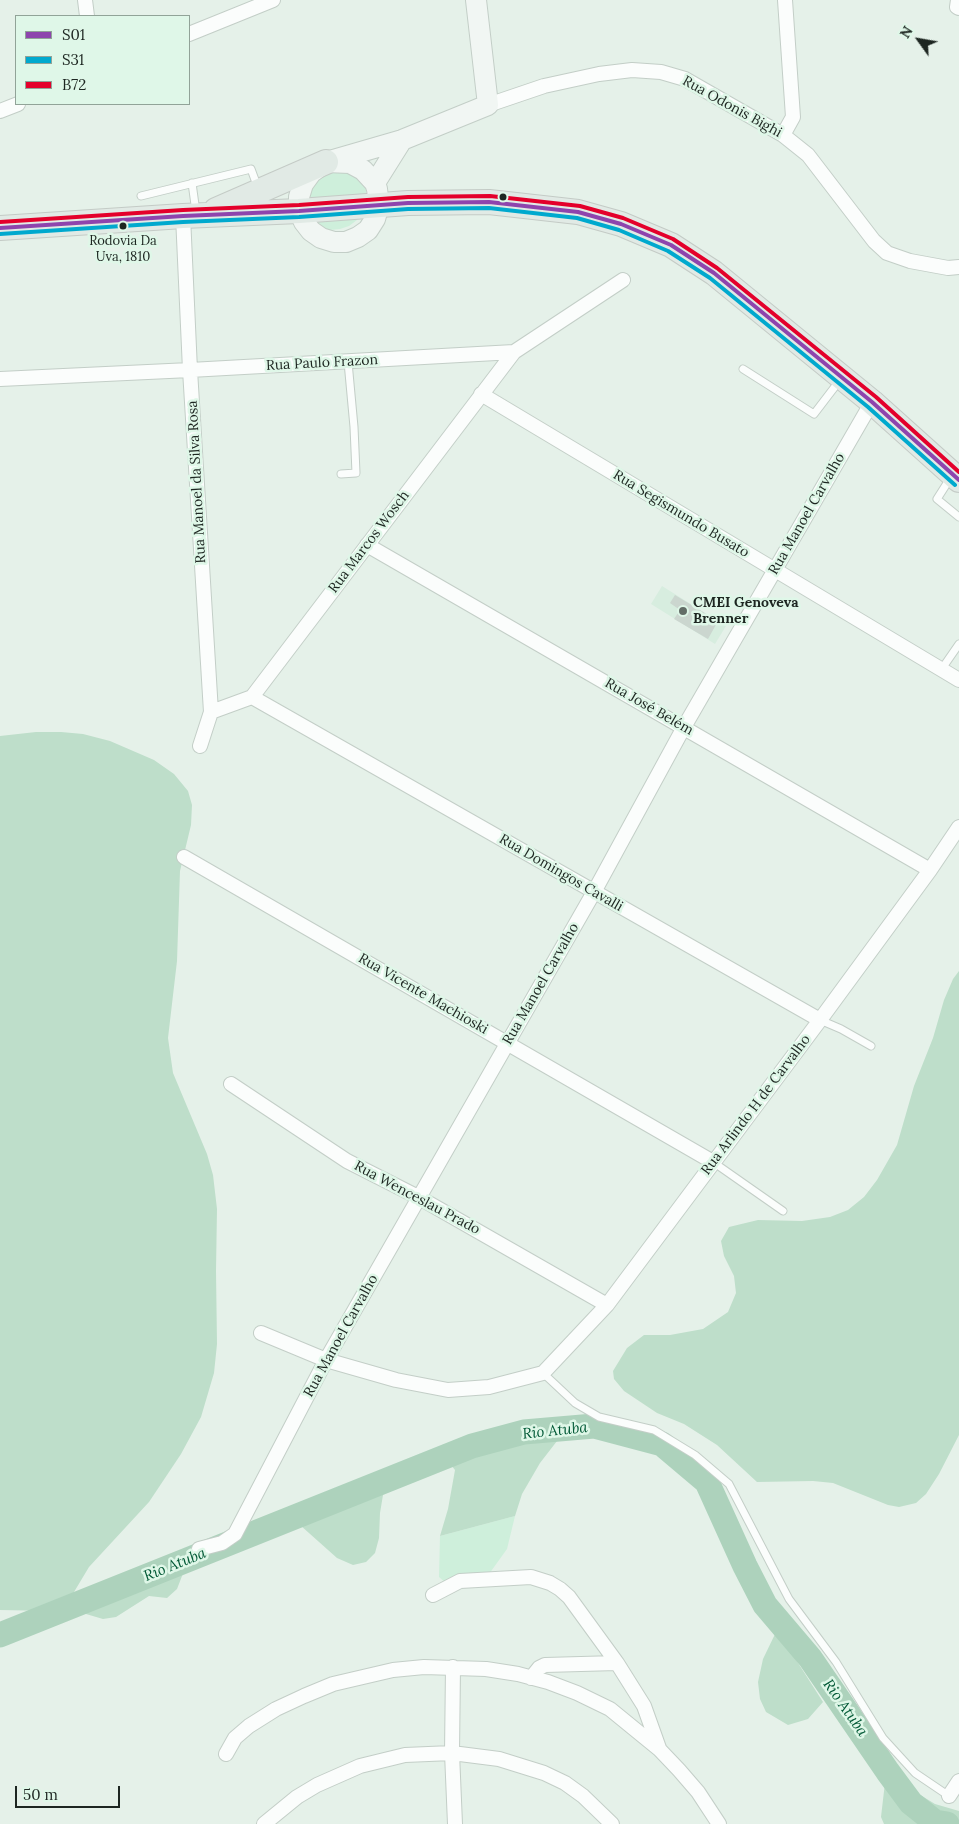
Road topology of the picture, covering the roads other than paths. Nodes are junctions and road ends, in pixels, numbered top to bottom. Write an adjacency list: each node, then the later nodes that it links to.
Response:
1 (85, 0): 5 (street)
2 (273, 0): 6 (street)
3 (476, 0): 8 (main road)
4 (785, 0): 10 (street)
5 (87, 15)
6 (190, 34)
7 (15, 105): 9 (street)
8 (488, 105): 10 (street, Rua Odonis Bighi); 11 (main road, Rua Odonis Bighi)
9 (0, 111)
10 (783, 135): 20 (street, Rua Odonis Bighi)
11 (402, 140): 12 (main road, Rua Odonis Bighi); 15 (main road)
12 (326, 162): 14 (highway); 15 (main road); 17 (main road, Rua Odonis Bighi)
13 (192, 183): 14 (lane); 16 (lane); 18 (lane)
14 (259, 191): 18 (highway)
15 (377, 192): 17 (highway); 17 (main road); 26 (highway)
16 (140, 196)
17 (300, 211): 18 (highway)
18 (194, 216): 19 (highway); 25 (street, Rua Manoel da Silva Rosa)
19 (0, 228)
20 (959, 266)
21 (623, 280): 22 (street, Rua Paulo Frazon)
22 (514, 352): 23 (street, Rua Paulo Frazon); 28 (street, Rua Marcos Wosch)
23 (348, 362): 25 (street, Rua Paulo Frazon); 30 (lane)
24 (743, 369): 26 (lane)
25 (190, 370): 27 (street, Rua Paulo Frazon); 39 (street, Rua Manoel da Silva Rosa)
26 (841, 377): 29 (highway)
27 (0, 379)
28 (481, 394): 33 (street, Rua Marcos Wosch); 34 (street, Rua Segismundo Busato)
29 (872, 402): 31 (highway); 34 (street, Rua Manoel Carvalho)
30 (341, 474)
31 (956, 478): 32 (lane)
32 (959, 517)
33 (367, 545): 38 (street, Rua Marcos Wosch); 40 (street, Rua José Belém)
34 (774, 570): 36 (street, Rua Segismundo Busato); 40 (street, Rua Manoel Carvalho)
35 (959, 644): 36 (lane)
36 (941, 670): 37 (street, Rua Segismundo Busato)
37 (959, 680)
38 (252, 697): 39 (street); 45 (street, Rua Domingos Cavalli)
39 (211, 712): 41 (street, Rua Manoel da Silva Rosa)
40 (684, 728): 44 (street, Rua José Belém); 45 (street, Rua Manoel Carvalho)
41 (200, 746)
42 (959, 828): 44 (street, Rua Arlindo H de Carvalho)
43 (184, 857): 47 (street, Rua Vicente Machioski)
44 (930, 870): 46 (street, Rua Arlindo H de Carvalho)
45 (594, 892): 46 (street, Rua Domingos Cavalli); 47 (street, Rua Manoel Carvalho)
46 (820, 1020): 48 (lane, Rua Domingos Cavalli); 50 (street, Rua Arlindo H de Carvalho)
47 (507, 1042): 50 (street, Rua Vicente Machioski); 51 (street, Rua Manoel Carvalho)
48 (871, 1046)
49 (231, 1084): 51 (street, Rua Wenceslau Prado)
50 (713, 1162): 52 (lane); 53 (street, Rua Arlindo H de Carvalho)
51 (418, 1197): 53 (street, Rua Wenceslau Prado); 55 (street, Rua Manoel Carvalho)
52 (784, 1212)
53 (607, 1304): 56 (street, Rua Arlindo H de Carvalho)
54 (261, 1333): 55 (street)
55 (326, 1360): 56 (street); 57 (street, Rua Manoel Carvalho)
56 (543, 1373): 66 (lane)
57 (199, 1549)
58 (433, 1595): 59 (street)
59 (617, 1663): 61 (street); 62 (street)
60 (453, 1667): 61 (street); 63 (street); 64 (street)
61 (530, 1678): 62 (street)
62 (659, 1748): 70 (street)
63 (452, 1753): 67 (street); 68 (street); 69 (street)
64 (226, 1754)
65 (959, 1781): 66 (street)
66 (949, 1796)
67 (264, 1824)
68 (455, 1824)
69 (612, 1824)
70 (718, 1824)

